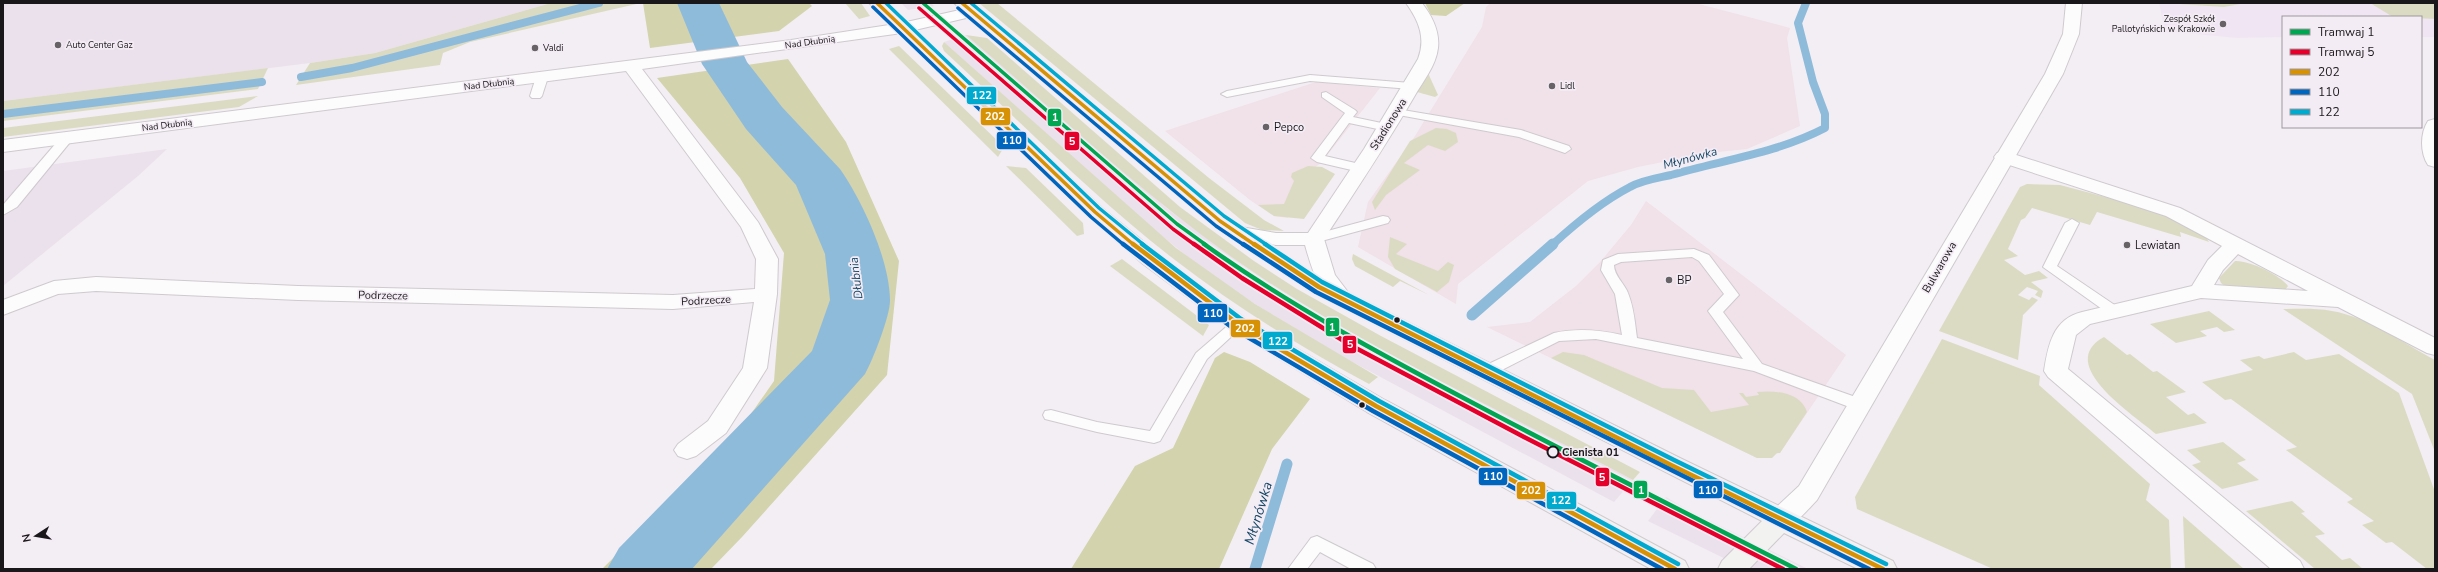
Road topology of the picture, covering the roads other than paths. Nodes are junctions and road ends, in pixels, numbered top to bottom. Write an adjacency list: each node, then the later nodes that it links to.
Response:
1 (877, 3): 5 (main road)
2 (1414, 3): 8 (street, Stadionowa)
3 (2074, 3): 18 (street, Bulwarowa)
4 (968, 8): 5 (street, Nad Dłubnią); 24 (main road)
5 (902, 28): 6 (street, Nad Dłubnią); 33 (main road)
6 (631, 66): 7 (street, Nad Dłubnią); 28 (street)
7 (542, 77): 11 (lane); 15 (street, Nad Dłubnią)
8 (1412, 86): 9 (lane); 13 (street, Stadionowa)
9 (1227, 94)
10 (1326, 95): 12 (lane)
11 (536, 96)
12 (1346, 119): 13 (lane); 20 (lane)
13 (1392, 120): 17 (lane); 20 (street, Stadionowa)
14 (2435, 125): 19 (street)
15 (67, 138): 16 (street, Nad Dłubnią); 21 (lane)
16 (3, 146)
17 (1565, 149)
18 (2004, 157): 26 (street); 38 (street, Bulwarowa)
19 (2435, 161)
20 (1360, 168): 25 (street, Stadionowa)
21 (3, 210)
22 (1383, 220): 25 (lane)
23 (2072, 223): 32 (lane)
24 (1235, 232): 25 (street); 29 (main road)
25 (1314, 239): 29 (street)
26 (2237, 245): 27 (street); 30 (street)
27 (2201, 291): 30 (street); 32 (street)
28 (766, 294): 31 (street, Podrzecze); 40 (street)
29 (1343, 300): 37 (main road)
30 (2341, 300): 35 (street)
31 (3, 308)
32 (2114, 311): 47 (street)
33 (1238, 324): 39 (lane); 44 (main road)
34 (1630, 341): 36 (lane); 36 (lane); 37 (lane)
35 (2435, 348)
36 (1757, 367): 38 (lane)
37 (1485, 372): 41 (main road)
38 (1858, 404): 41 (street, Bulwarowa)
39 (1051, 415)
40 (687, 450)
41 (1781, 519): 45 (main road); 46 (main road)
42 (1297, 569): 43 (lane)
43 (1367, 569)
44 (1676, 569)
45 (1732, 569)
46 (1883, 569)
47 (2290, 569)

